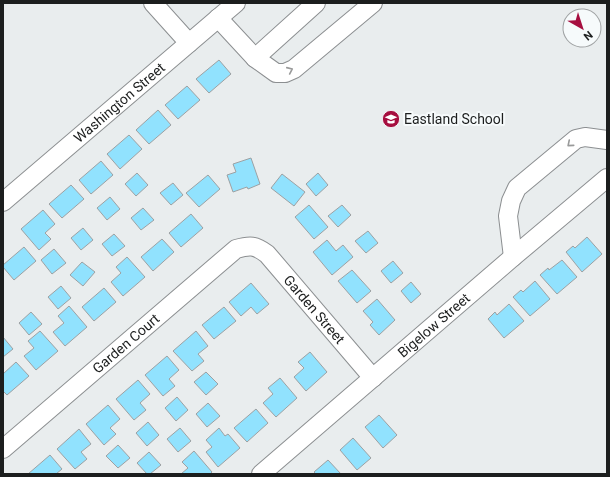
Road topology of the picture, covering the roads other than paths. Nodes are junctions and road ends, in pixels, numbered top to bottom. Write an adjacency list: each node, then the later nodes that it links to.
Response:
1 (154, 3): 6 (street)
2 (236, 3): 5 (street, Washington Street)
3 (316, 3): 7 (street)
4 (373, 3): 7 (street, one-way to 4)
5 (218, 18): 6 (street, Washington Street); 7 (street)
6 (189, 43): 10 (street, Washington Street)
7 (255, 58)
8 (607, 140): 12 (street, one-way to 12)
9 (607, 178): 12 (street, Bigelow Street)
10 (3, 202)
11 (252, 247): 13 (street, Garden Street); 14 (street, Garden Court)
12 (513, 257): 13 (street, Bigelow Street)
13 (372, 378): 15 (street, Bigelow Street)
14 (3, 448)
15 (261, 474)

